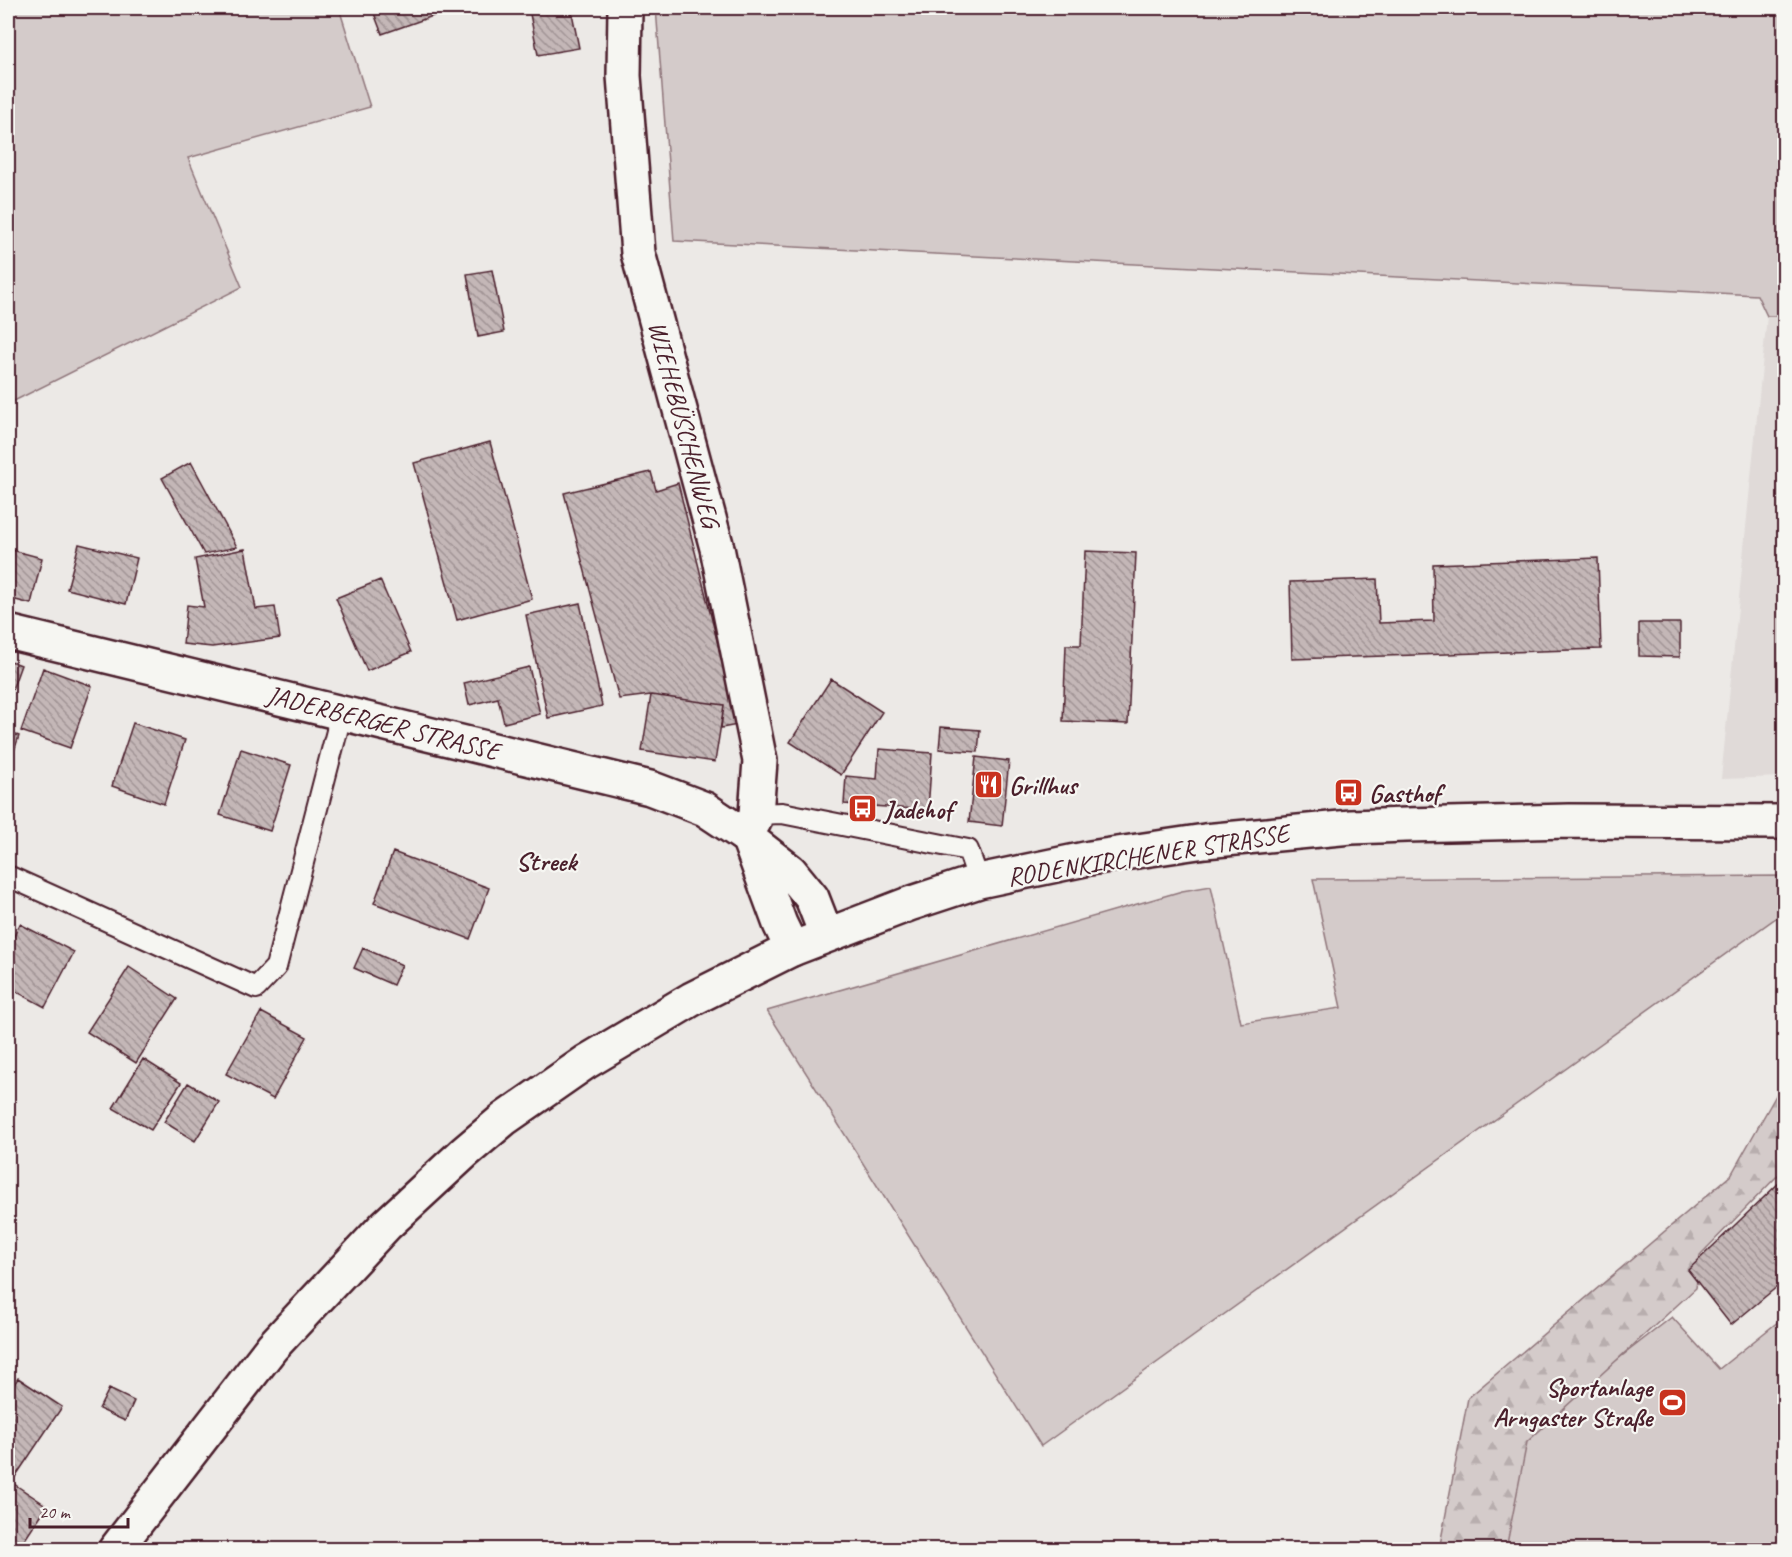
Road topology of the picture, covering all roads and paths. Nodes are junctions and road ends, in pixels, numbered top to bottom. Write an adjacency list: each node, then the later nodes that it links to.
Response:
1 (625, 8): 5 (main road, WIEHEBÜSCHENWEG)
2 (8, 632): 3 (main road, JADERBERGER STRASSE)
3 (338, 712): 5 (main road, JADERBERGER STRASSE); 6 (lane)
4 (1785, 822): 7 (main road, RODENKIRCHENER STRASSE)
5 (750, 829): 7 (lane); 8 (main road, JADERBERGER STRASSE); 9 (main road)
6 (8, 876)
7 (979, 881): 8 (main road, RODENKIRCHENER STRASSE)
8 (826, 934): 9 (main road, RODENKIRCHENER STRASSE)
9 (792, 949): 10 (main road, RODENKIRCHENER STRASSE)
10 (115, 1550)

